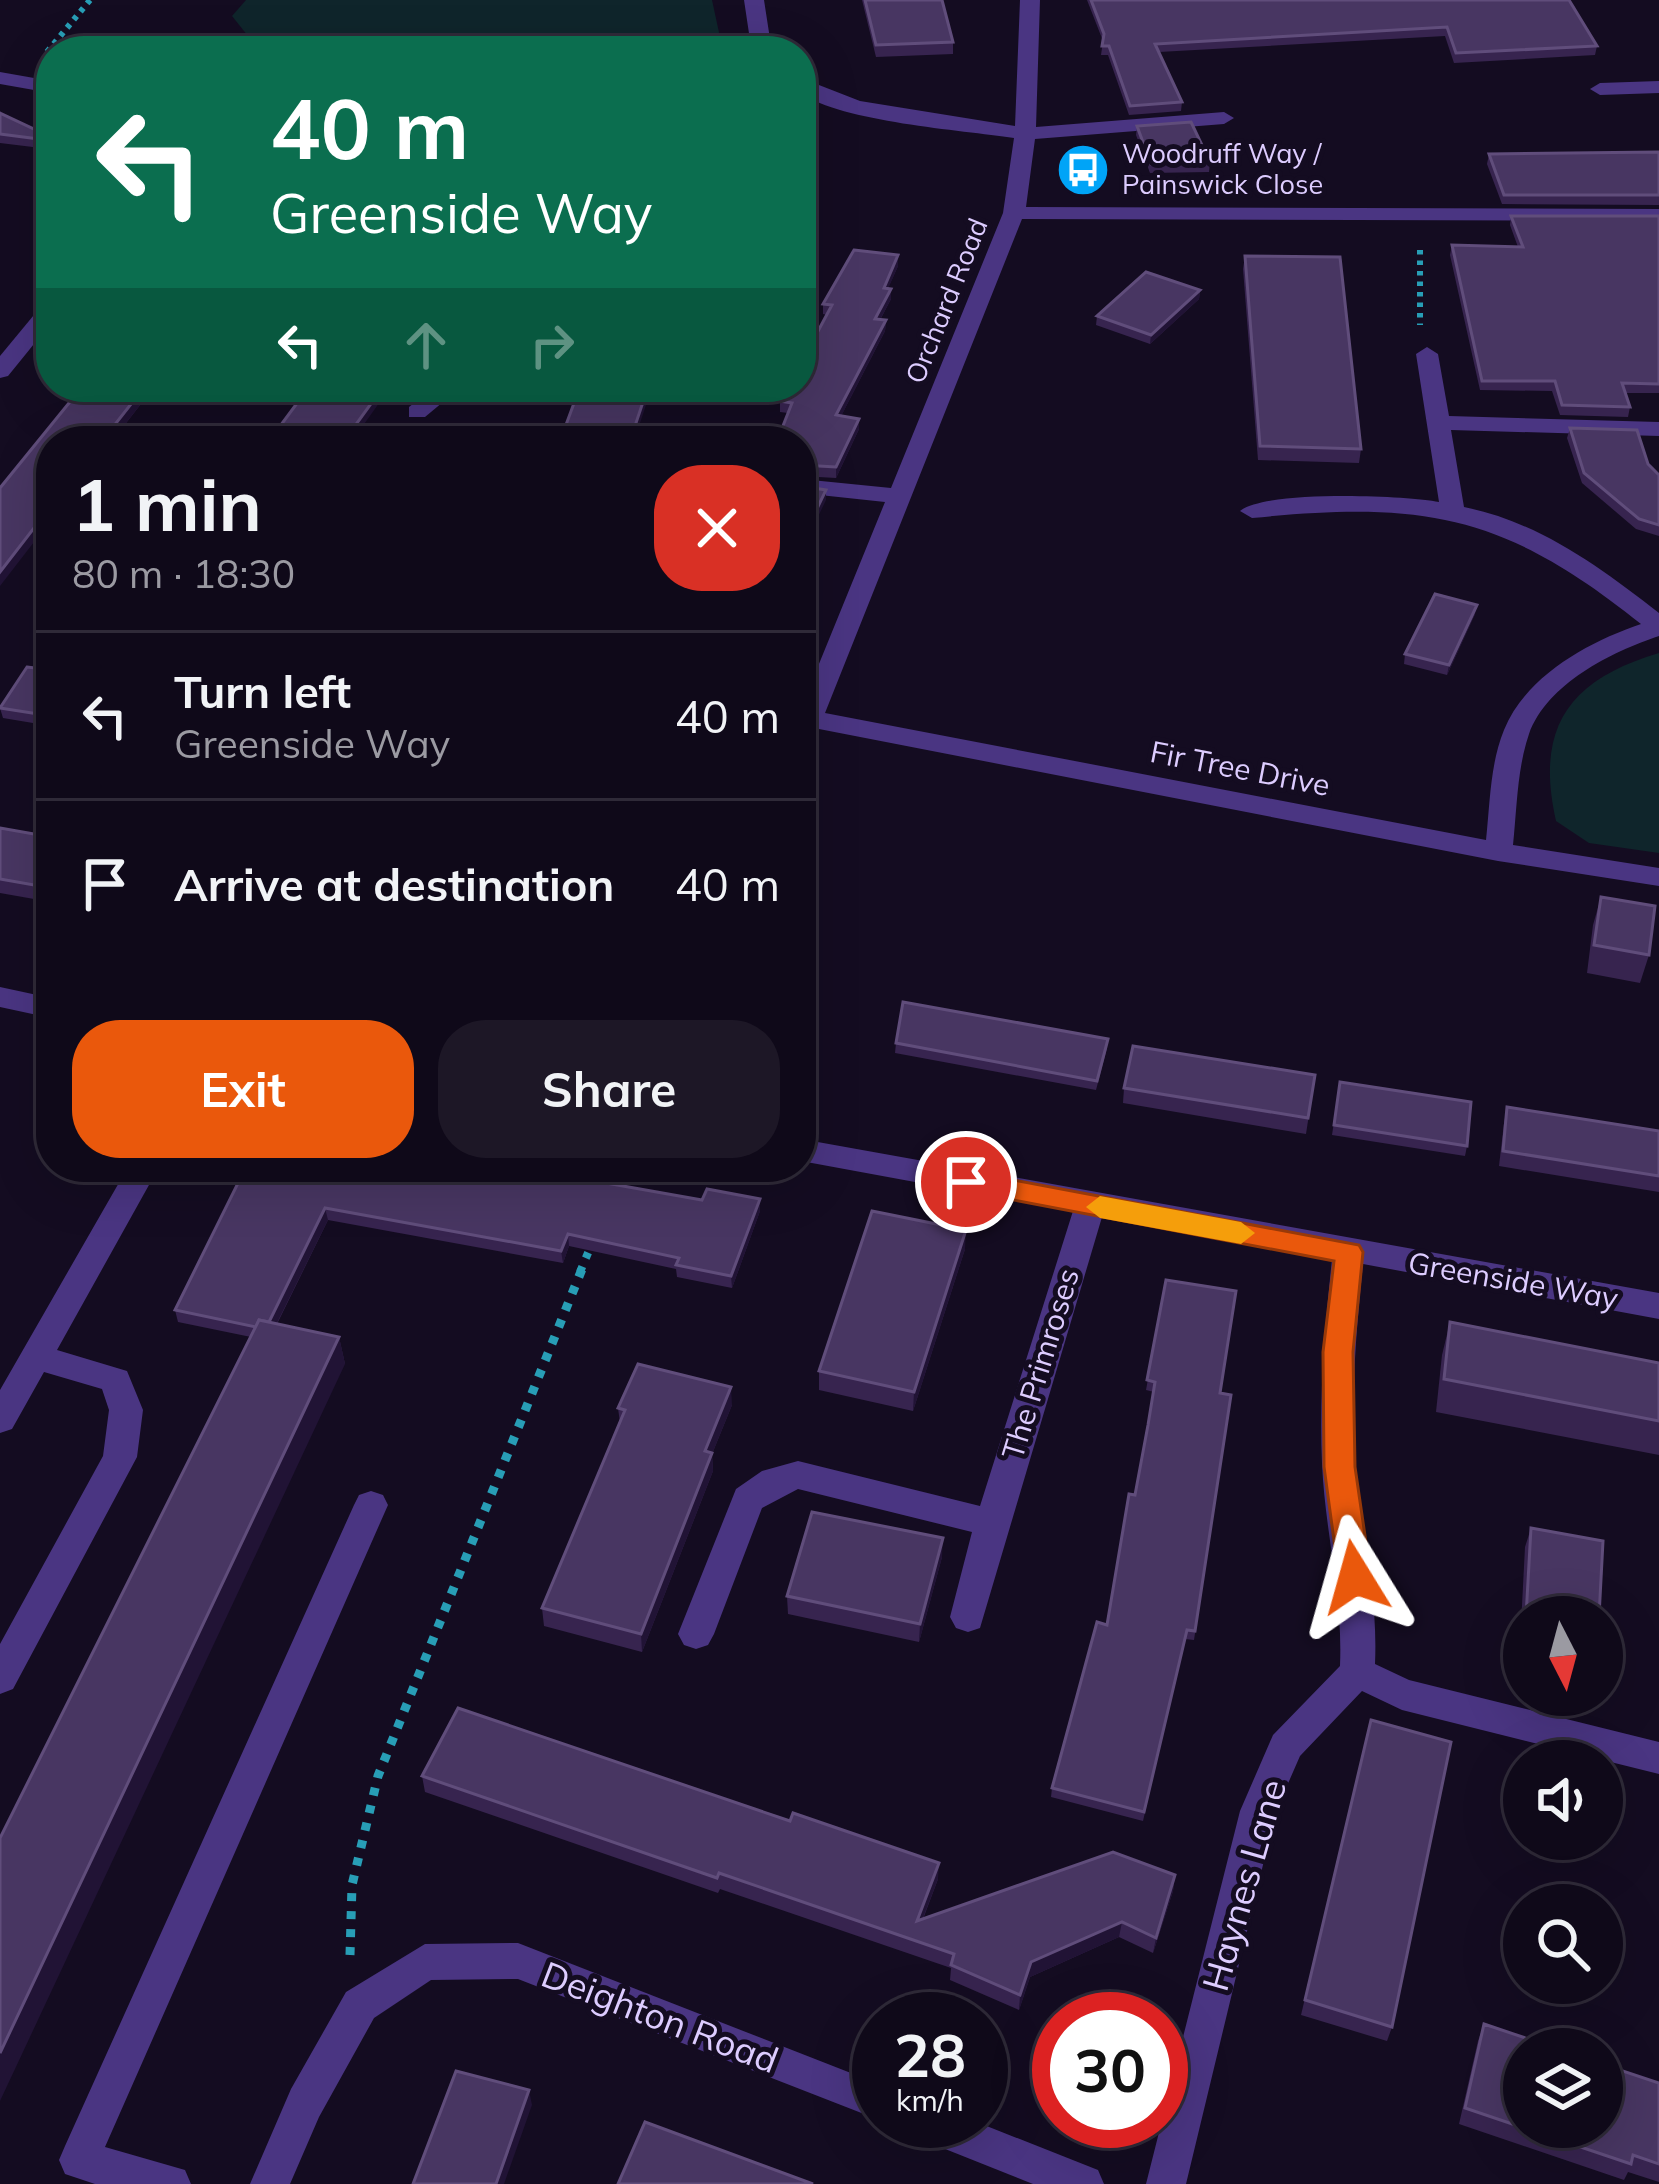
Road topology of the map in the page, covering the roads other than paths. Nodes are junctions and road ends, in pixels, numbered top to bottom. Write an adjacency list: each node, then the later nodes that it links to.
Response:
1 (754, 0): 3 (street)
2 (1030, 0): 10 (street)
3 (759, 36)
4 (0, 78): 5 (street)
5 (36, 84)
6 (1659, 87): 7 (street)
7 (1600, 89)
8 (816, 94): 10 (street)
9 (1224, 118): 10 (street)
10 (1025, 134): 11 (street)
11 (1014, 213): 12 (street, Orchard Road); 21 (street, Orchard Road)
12 (1659, 215)
13 (36, 327): 15 (street)
14 (1426, 354): 18 (street)
15 (0, 370)
16 (429, 402): 17 (street)
17 (417, 412)
18 (1440, 423): 19 (street); 22 (street)
19 (1659, 429)
20 (816, 487): 21 (street)
21 (902, 496): 25 (street, Orchard Road)
22 (1452, 507): 23 (street); 24 (street)
23 (1252, 511)
24 (1659, 627): 27 (street)
25 (816, 706)
26 (816, 732): 27 (street, Fir Tree Drive)
27 (1498, 852): 28 (street, Fir Tree Drive)
28 (1659, 877)
29 (0, 997): 30 (street)
30 (36, 1005)
31 (816, 1153): 33 (street, Greenside Way)
32 (136, 1182): 36 (street)
33 (1090, 1205): 34 (street, Greenside Way); 39 (street, The Primroses)
34 (1349, 1252): 35 (street, Greenside Way); 42 (street)
35 (1659, 1306)
36 (38, 1358): 37 (street); 43 (street)
37 (0, 1420)
38 (371, 1505): 47 (street)
39 (992, 1522): 40 (street, The Primroses); 41 (street)
40 (968, 1617)
41 (696, 1634)
42 (1357, 1672): 44 (street); 50 (street, Haynes Lane)
43 (0, 1678)
44 (1659, 1758)
45 (852, 2092): 48 (street, Deighton Road)
46 (993, 2148): 49 (street)
47 (172, 2184)
48 (270, 2184)
49 (1084, 2184)
50 (1166, 2184)

